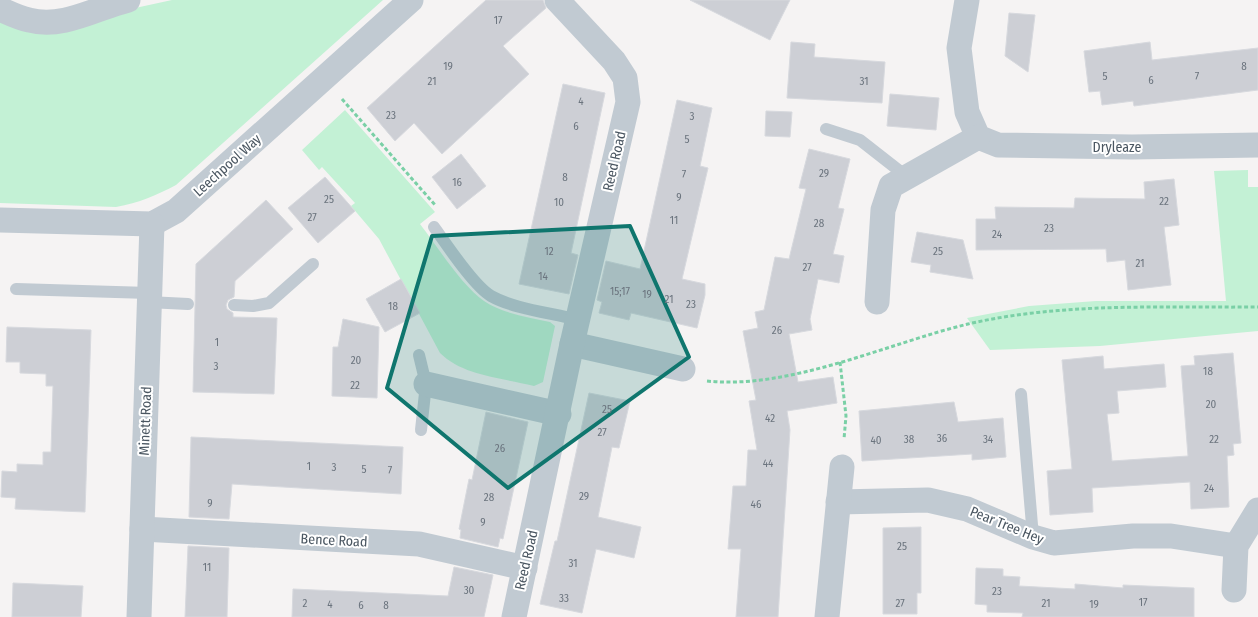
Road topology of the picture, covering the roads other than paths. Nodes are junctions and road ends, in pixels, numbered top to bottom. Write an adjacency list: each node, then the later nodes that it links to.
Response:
1 (128, 0): 5 (street)
2 (411, 0): 11 (street, Leechpool Way)
3 (558, 0): 19 (street, Reed Road)
4 (967, 0): 7 (street)
5 (0, 9)
6 (826, 129): 9 (lane)
7 (978, 137): 8 (street, Dryleaze); 9 (street)
8 (1258, 145)
9 (906, 176): 16 (street)
10 (0, 220): 11 (street, Leechpool Way)
11 (152, 224): 15 (street, Minett Road)
12 (434, 227): 19 (lane)
13 (313, 264): 18 (lane)
14 (16, 289): 15 (lane)
15 (149, 298): 17 (lane); 30 (street, Minett Road)
16 (878, 302)
17 (188, 304)
18 (234, 305)
19 (578, 320): 20 (street, Reed Road)
20 (572, 344): 22 (street); 25 (street, Reed Road)
21 (419, 355): 23 (lane)
22 (683, 369)
23 (426, 384): 25 (street); 26 (lane)
24 (1021, 394): 31 (lane)
25 (558, 414): 33 (street, Reed Road)
26 (421, 430)
27 (842, 467): 28 (street)
28 (838, 502): 31 (street, Pear Tree Hey); 37 (street)
29 (1258, 510): 32 (street)
30 (142, 529): 33 (street, Bence Road); 35 (street, Minett Road)
31 (1033, 537): 32 (street, Pear Tree Hey)
32 (1236, 546): 34 (street)
33 (525, 568): 36 (street, Reed Road)
34 (1234, 590)
35 (139, 617)
36 (514, 617)
37 (827, 617)

